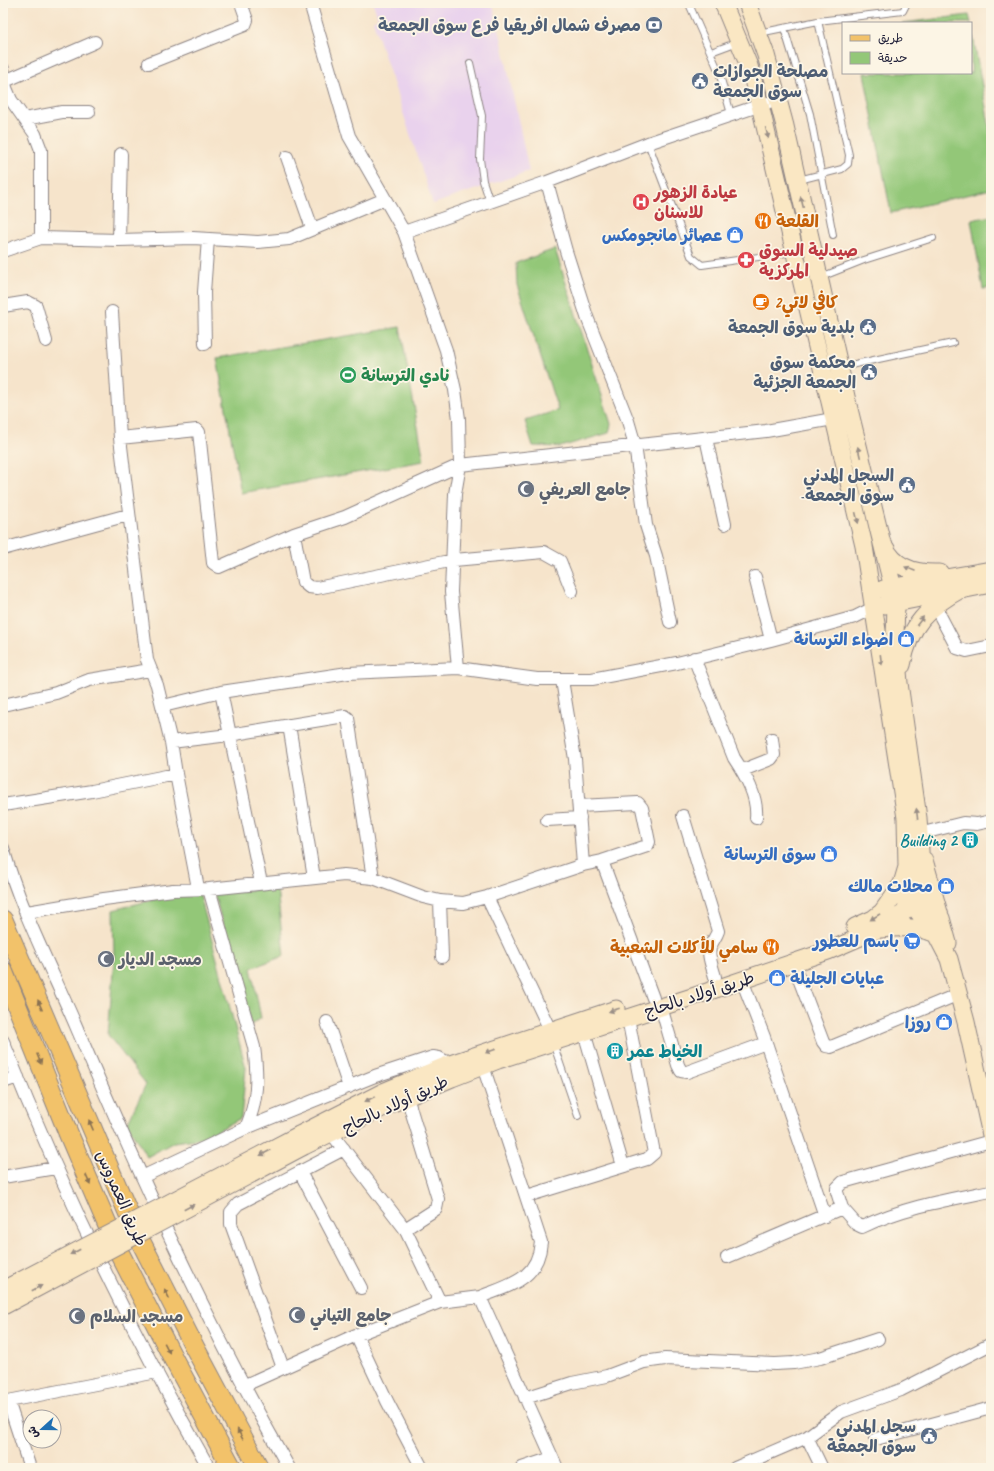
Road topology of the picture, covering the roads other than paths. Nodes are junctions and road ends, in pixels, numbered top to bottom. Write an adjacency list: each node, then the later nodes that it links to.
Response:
1 (240, 3): 13 (street)
2 (310, 3): 28 (street)
3 (723, 3): 11 (main road)
4 (747, 3): 9 (main road)
5 (907, 3): 7 (lane)
6 (690, 4): 12 (lane)
7 (818, 22): 8 (lane); 25 (lane)
8 (784, 28): 9 (lane); 25 (lane)
9 (758, 33): 16 (main road)
10 (95, 42): 15 (street)
11 (739, 42): 12 (lane); 18 (main road)
12 (712, 52): 20 (lane)
13 (149, 63)
14 (470, 63): 29 (lane)
15 (4, 75): 17 (street)
16 (778, 100): 18 (street); 26 (main road)
17 (7, 101): 21 (street)
18 (760, 105): 20 (street); 38 (main road, one-way to 38)
19 (89, 112): 21 (street)
20 (731, 114): 22 (street)
21 (25, 119): 33 (street)
22 (648, 143): 27 (street); 38 (lane)
23 (121, 154): 36 (street)
24 (287, 157): 30 (street)
25 (822, 174): 26 (lane); 32 (lane)
26 (797, 181): 39 (main road, one-way to 26)
27 (547, 182): 29 (street); 49 (street)
28 (385, 199): 30 (street); 31 (street)
29 (490, 202): 31 (street)
30 (312, 228): 35 (street)
31 (404, 232): 50 (street)
32 (832, 235)
33 (41, 238): 36 (street); 37 (street)
34 (932, 238): 39 (lane)
35 (208, 239): 36 (street); 44 (street)
36 (119, 240)
37 (3, 252)
38 (793, 252): 46 (main road)
39 (819, 277): 45 (main road)
40 (3, 306): 42 (street)
41 (112, 312): 47 (street)
42 (46, 341)
43 (953, 343): 45 (lane)
44 (205, 344)
45 (840, 368): 53 (main road, one-way to 45)
46 (833, 419): 48 (street); 63 (main road, one-way to 63)
47 (120, 438): 51 (street); 54 (street)
48 (706, 438): 49 (street); 52 (street)
49 (635, 445): 50 (street); 65 (street)
50 (460, 465): 54 (street); 56 (street)
51 (128, 515): 55 (street); 70 (street)
52 (724, 524)
53 (877, 527): 59 (main road, one-way to 53); 62 (main road)
54 (294, 534): 56 (street)
55 (3, 549)
56 (454, 560): 61 (street); 69 (street)
57 (991, 570): 59 (main road)
58 (754, 576): 66 (street)
59 (962, 582): 60 (main road); 62 (main road); 64 (main road)
60 (991, 584)
61 (572, 591)
62 (894, 596): 63 (main road); 72 (main road)
63 (874, 599): 66 (street); 96 (main road, one-way to 96)
64 (935, 606): 67 (street); 72 (main road, one-way to 64)
65 (670, 622)
66 (771, 640): 68 (street)
67 (991, 646)
68 (694, 658): 71 (street); 80 (street)
69 (458, 668): 71 (street); 73 (street)
70 (150, 670): 74 (street); 75 (street)
71 (562, 680): 83 (street)
72 (899, 683): 88 (main road, one-way to 72)
73 (221, 692): 75 (street); 77 (street)
74 (3, 705)
75 (163, 706): 79 (street)
76 (289, 725): 77 (street); 92 (street); 93 (street)
77 (229, 735): 79 (street); 94 (street)
78 (772, 739): 80 (street)
79 (171, 742): 81 (street)
80 (742, 770): 85 (street)
81 (176, 774): 82 (street); 95 (street)
82 (3, 805)
83 (579, 812): 86 (street); 90 (street); 91 (street)
84 (683, 816): 107 (street)
85 (756, 818)
86 (547, 820)
87 (991, 821): 88 (street)
88 (919, 840): 96 (main road); 101 (main road)
89 (3, 848): 99 (street)
90 (602, 861): 91 (street); 110 (street)
91 (583, 864): 97 (street)
92 (314, 878): 93 (street); 94 (street)
93 (373, 878): 98 (street)
94 (261, 883): 95 (street)
95 (204, 889): 99 (street); 124 (street)
96 (906, 893): 101 (main road); 102 (main road); 103 (main road, one-way to 103)
97 (487, 897): 98 (street); 114 (street)
98 (440, 901): 104 (street)
99 (27, 912): 134 (street)
100 (3, 920): 161 (main road, طريق العمروس, one-way to 100)
101 (939, 926): 102 (main road); 109 (main road)
102 (879, 929): 103 (main road)
103 (810, 951): 105 (main road, طريق أولاد بالحاج); 107 (main road, طريق أولاد بالحاج)
104 (442, 957)
105 (793, 963): 108 (main road, طريق أولاد بالحاج); 109 (street)
106 (3, 971): 160 (main road, طريق العمروس, one-way to 160)
107 (715, 977): 110 (main road, طريق أولاد بالحاج)
108 (742, 980): 110 (main road, طريق أولاد بالحاج); 116 (street)
109 (959, 994): 126 (main road)
110 (657, 1002): 111 (main road, طريق أولاد بالحاج); 114 (main road, طريق أولاد بالحاج, one-way to 114); 116 (street)
111 (628, 1018): 113 (main road, طريق أولاد بالحاج); 130 (street)
112 (327, 1022): 121 (street)
113 (584, 1032): 114 (main road, طريق أولاد بالحاج); 130 (street)
114 (552, 1037): 117 (main road, طريق أولاد بالحاج, one-way to 117); 118 (main road, طريق أولاد بالحاج); 123 (lane)
115 (3, 1041): 119 (street)
116 (766, 1043): 138 (street)
117 (450, 1064): 121 (street); 127 (main road, طريق أولاد بالحاج, one-way to 127)
118 (483, 1066): 122 (main road, طريق أولاد بالحاج); 136 (street)
119 (18, 1078): 120 (street); 131 (street)
120 (3, 1082)
121 (349, 1087): 124 (street)
122 (406, 1097): 125 (main road, طريق أولاد بالحاج); 139 (street)
123 (578, 1116)
124 (246, 1128): 134 (street)
125 (332, 1134): 127 (main road, طريق أولاد بالحاج); 129 (street)
126 (991, 1135)
127 (302, 1140): 142 (main road, طريق أولاد بالحاج, one-way to 142, bridge); 145 (main road, طريق أولاد بالحاج, one-way to 127, bridge)
128 (991, 1141): 137 (street)
129 (344, 1149): 132 (street); 139 (street)
130 (622, 1166): 136 (street)
131 (55, 1168): 133 (street); 150 (street)
132 (300, 1172): 141 (street); 149 (street)
133 (3, 1177)
134 (142, 1177): 151 (street)
135 (991, 1191): 137 (street)
136 (528, 1196): 143 (street)
137 (842, 1208): 138 (street)
138 (825, 1216): 140 (street)
139 (405, 1229): 144 (street)
140 (727, 1257)
141 (361, 1288)
142 (3, 1290)
143 (480, 1297): 144 (street); 152 (street)
144 (440, 1302): 146 (street)
145 (3, 1306)
146 (356, 1335): 149 (street); 163 (street)
147 (878, 1339): 152 (street)
148 (991, 1344): 155 (street)
149 (282, 1368): 151 (street)
150 (157, 1372): 153 (street); 159 (street)
151 (243, 1386): 162 (street)
152 (525, 1398): 157 (street)
153 (5, 1402): 158 (street)
154 (991, 1408): 156 (street)
155 (807, 1437): 165 (street); 166 (street)
156 (876, 1439)
157 (555, 1463): 164 (street)
158 (30, 1468)
159 (209, 1468)
160 (232, 1468)
161 (260, 1468)
162 (289, 1468)
163 (422, 1468)
164 (522, 1468)
165 (735, 1468)
166 (822, 1468)

